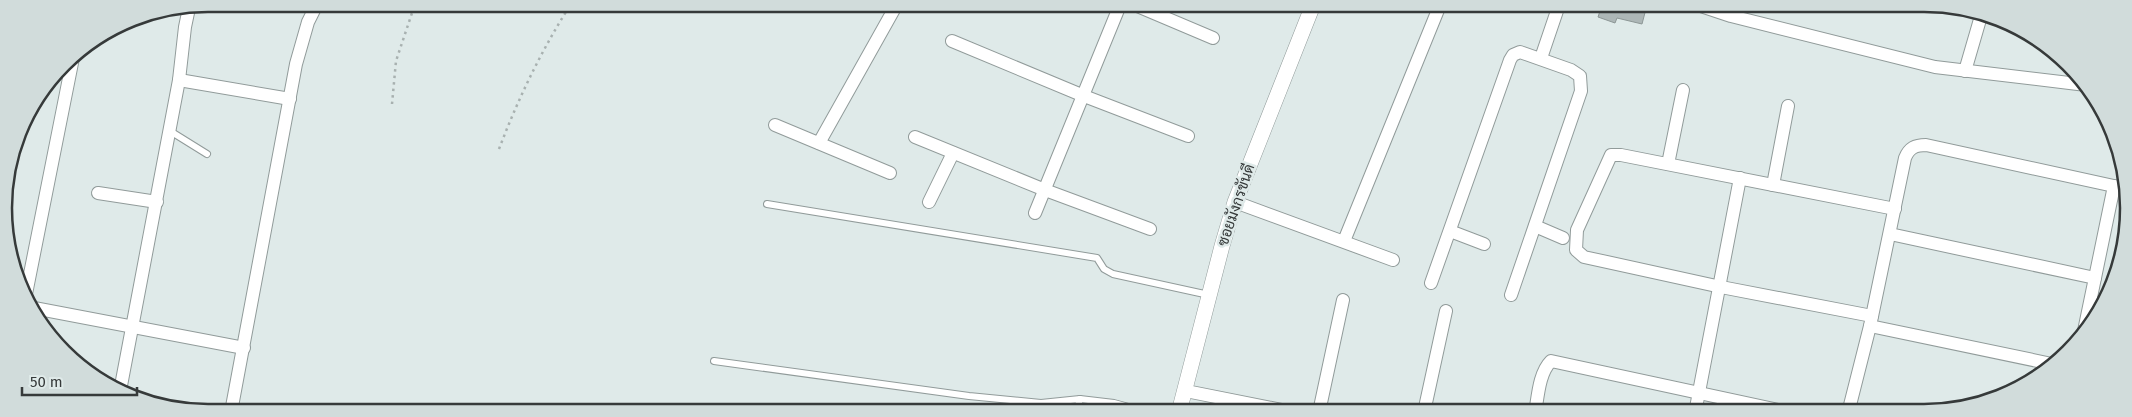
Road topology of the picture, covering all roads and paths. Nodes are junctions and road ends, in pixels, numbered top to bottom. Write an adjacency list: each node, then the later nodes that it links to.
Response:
1 (313, 12): 22 (street)
2 (412, 12): 23 (path)
3 (566, 12): 30 (path)
4 (893, 12): 29 (street)
5 (1117, 12): 21 (street)
6 (1152, 12): 13 (street)
7 (1310, 12): 43 (street, ซอยมังกรขันดี)
8 (1437, 12): 52 (street)
9 (1558, 12): 15 (street)
10 (1719, 12): 17 (street)
11 (188, 14): 18 (street)
12 (1980, 21): 17 (street)
13 (1213, 38)
14 (952, 41): 21 (street)
15 (1542, 58): 47 (street); 49 (street)
16 (71, 69): 57 (street)
17 (1965, 72): 19 (street)
18 (179, 80): 22 (street); 26 (street)
19 (2075, 84)
20 (1682, 90): 33 (street)
21 (1084, 96): 27 (street); 39 (street)
22 (290, 99): 67 (street)
23 (392, 104)
24 (1788, 106): 36 (street)
25 (775, 125): 29 (street)
26 (170, 131): 32 (lane); 41 (street)
27 (1188, 136)
28 (916, 137): 31 (street)
29 (819, 143): 34 (street)
30 (499, 149)
31 (953, 153): 39 (street); 42 (street)
32 (207, 154)
33 (1668, 164): 35 (street); 58 (street)
34 (890, 173)
35 (1740, 178): 36 (street); 58 (street)
36 (1773, 185): 45 (street)
37 (2119, 187): 45 (street)
38 (2118, 189): 55 (street)
39 (1045, 190): 46 (street); 48 (street)
40 (98, 193): 41 (street)
41 (156, 202): 66 (street)
42 (929, 202)
43 (1235, 202): 52 (street); 59 (street, ซอยมังกรขันดี)
44 (767, 204): 59 (lane)
45 (1895, 209): 50 (street)
46 (1035, 213)
47 (1535, 226): 51 (street); 60 (street)
48 (1150, 229)
49 (1450, 230): 53 (street); 56 (street)
50 (1890, 234): 55 (street); 65 (street)
51 (1563, 238)
52 (1344, 241): 54 (street)
53 (1484, 244)
54 (1393, 260)
55 (2095, 278): 64 (street)
56 (1431, 283)
57 (28, 285)
58 (1721, 287): 65 (street); 72 (street)
59 (1209, 295): 71 (street, ซอยมังกรขันดี)
60 (1511, 295)
61 (1343, 300): 79 (street)
62 (41, 309): 66 (street)
63 (1446, 311): 80 (street)
64 (2087, 315)
65 (1871, 321): 69 (street); 84 (street)
66 (133, 328): 67 (street); 70 (street)
67 (244, 348): 74 (street)
68 (714, 361): 73 (lane)
69 (2045, 362)
70 (121, 384)
71 (1186, 391): 77 (street, ซอยมังกรขันดี); 78 (street)
72 (1700, 392): 81 (street); 82 (street); 83 (street)
73 (1080, 399): 75 (lane); 76 (lane)
74 (233, 404)
75 (1078, 404)
76 (1118, 404)
77 (1182, 404)
78 (1252, 404)
79 (1321, 404)
80 (1426, 404)
81 (1537, 404)
82 (1697, 404)
83 (1753, 404)
84 (1850, 404)

